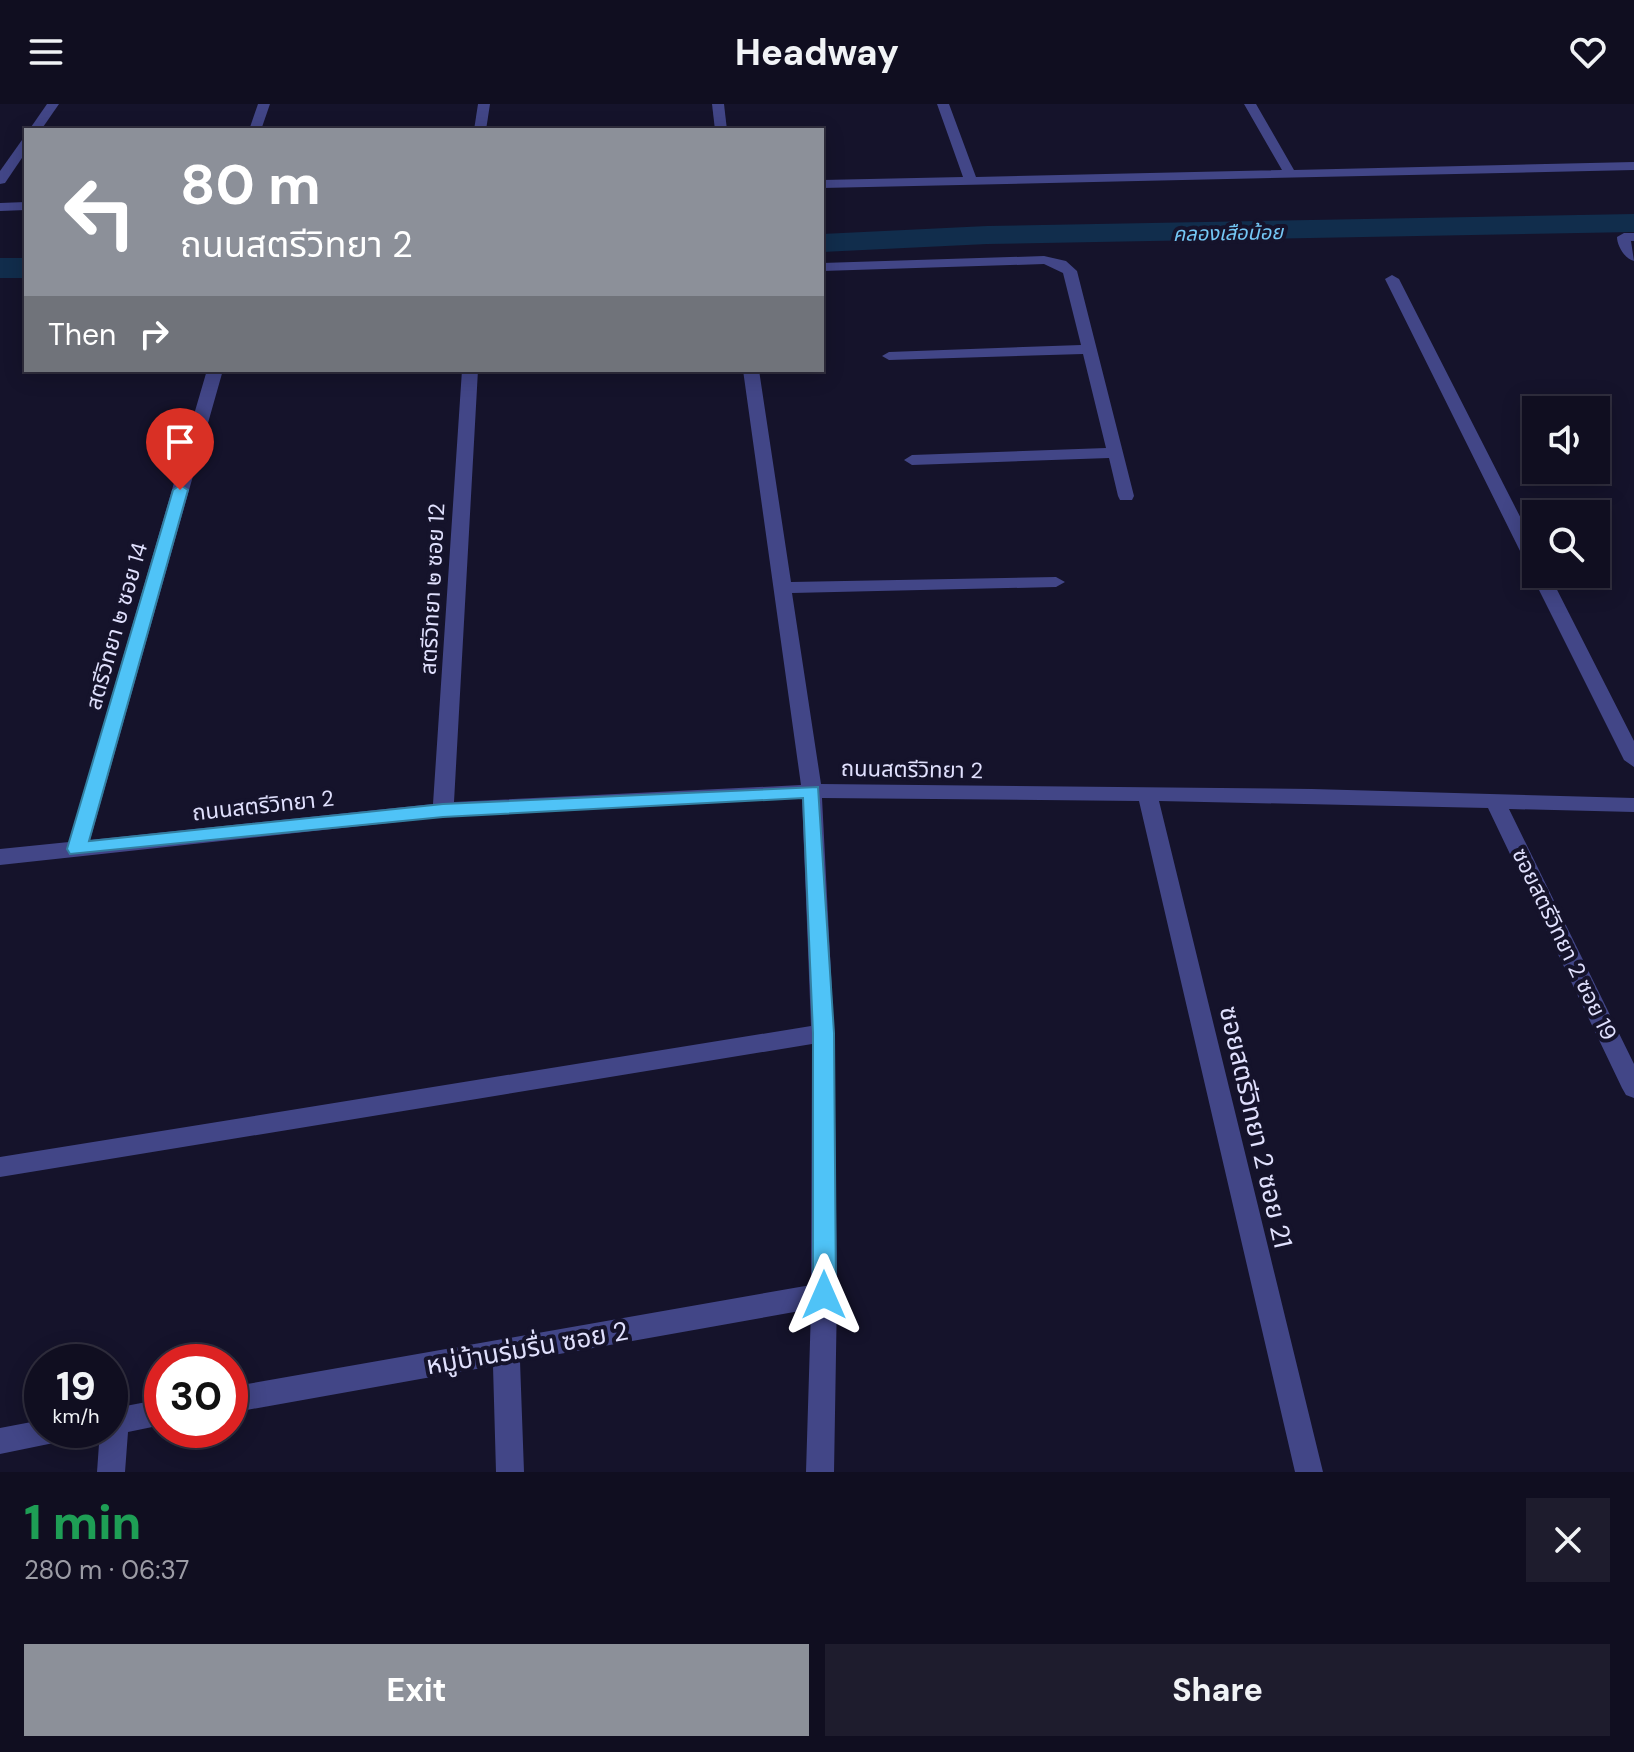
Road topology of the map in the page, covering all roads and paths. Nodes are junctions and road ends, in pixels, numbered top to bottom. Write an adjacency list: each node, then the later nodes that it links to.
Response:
1 (53, 104): 7 (street)
2 (264, 104): 8 (street)
3 (484, 104): 9 (street)
4 (718, 104): 10 (street)
5 (943, 104): 15 (street)
6 (1250, 104): 13 (street)
7 (36, 128)
8 (256, 128)
9 (480, 128)
10 (721, 128)
11 (24, 146): 14 (street)
12 (1634, 166): 13 (street)
13 (1290, 173): 15 (street)
14 (0, 180)
15 (971, 181): 16 (street)
16 (824, 184)
17 (24, 206): 18 (street)
18 (0, 207)
19 (1634, 237): 20 (street)
20 (1634, 257)
21 (824, 267): 23 (street)
22 (1392, 279): 31 (street)
23 (1089, 349): 24 (street); 28 (street)
24 (889, 356)
25 (214, 372): 41 (street, สตรีวิทยา ๒ ซอย 14)
26 (470, 372): 40 (street, สตรีวิทยา ๒ ซอย 12)
27 (751, 372): 33 (street)
28 (1115, 453): 29 (street); 30 (street)
29 (912, 460)
30 (1126, 496)
31 (1522, 537)
32 (1056, 582): 33 (street)
33 (781, 588): 36 (street)
34 (1547, 588): 35 (street)
35 (1634, 760)
36 (812, 791): 37 (street, ถนนสตรีวิทยา 2); 40 (street, ถนนสตรีวิทยา 2); 43 (street)
37 (1148, 796): 38 (street, ถนนสตรีวิทยา 2); 55 (street, ซอยสตรีวิทยา 2 ซอย 21)
38 (1495, 801): 39 (street, ถนนสตรีวิทยา 2); 44 (street, ซอยสตรีวิทยา 2 ซอย 19)
39 (1634, 805)
40 (443, 810): 41 (street, ถนนสตรีวิทยา 2)
41 (77, 849): 42 (street, ถนนสตรีวิทยา 2)
42 (0, 857)
43 (823, 1033): 45 (street); 46 (street)
44 (1634, 1088)
45 (0, 1167)
46 (824, 1295): 47 (street, หมู่บ้านร่มรื่น ซอย 2); 54 (street)
47 (506, 1352): 48 (street, หมู่บ้านร่มรื่น ซอย 2); 53 (street)
48 (248, 1397)
49 (24, 1437): 50 (street)
50 (0, 1441)
51 (112, 1448): 52 (street)
52 (111, 1472)
53 (510, 1472)
54 (820, 1472)
55 (1309, 1472)

